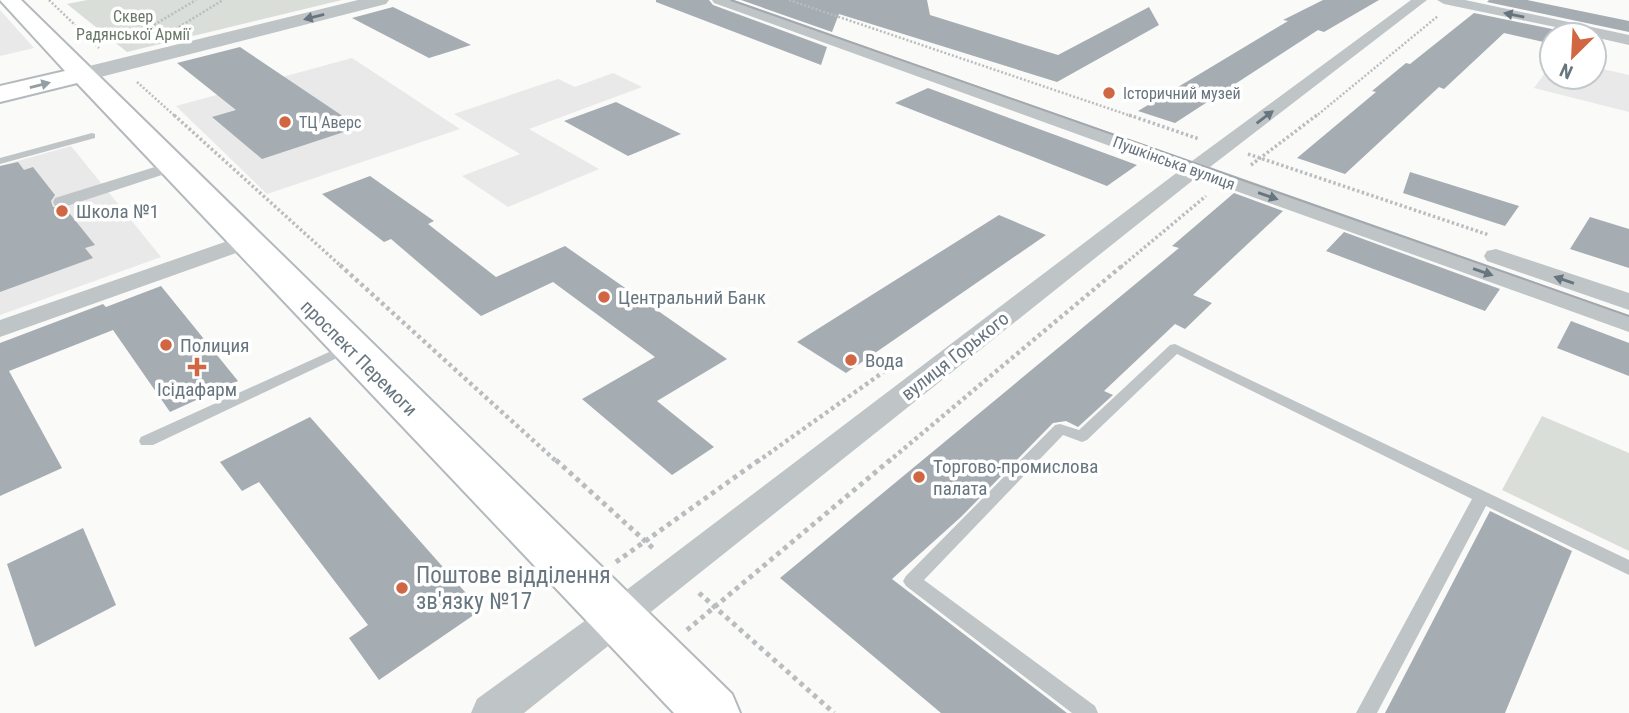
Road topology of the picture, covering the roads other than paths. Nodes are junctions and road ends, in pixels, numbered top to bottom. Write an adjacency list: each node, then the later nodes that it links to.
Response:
1 (9, 0): 8 (main road, проспект Перемоги)
2 (380, 0): 8 (street, one-way to 8)
3 (719, 0): 12 (street, Пушкінська вулиця)
4 (756, 0): 12 (street, Пушкінська вулиця)
5 (1420, 0): 12 (street, вулиця Горького, one-way to 5)
6 (1450, 1): 7 (street, one-way to 6)
7 (1629, 40)
8 (102, 65): 9 (main road, one-way to 8); 13 (main road, проспект Перемоги)
9 (0, 94)
10 (92, 136): 11 (lane)
11 (0, 161)
12 (1227, 164): 16 (street, Пушкінська вулиця, one-way to 12); 17 (street, Пушкінська вулиця, one-way to 17); 23 (street, вулиця Горького)
13 (172, 167): 14 (street); 15 (main road, проспект Перемоги)
14 (61, 202)
15 (245, 242): 18 (street); 19 (main road, проспект Перемоги)
16 (1629, 302)
17 (1629, 324)
18 (0, 329)
19 (349, 347): 20 (lane); 23 (main road, проспект Перемоги)
20 (147, 441)
21 (1482, 497): 22 (lane); 24 (lane); 27 (lane)
22 (1629, 568)
23 (617, 619): 25 (street, вулиця Горького); 26 (main road, проспект Перемоги)
24 (1080, 711)
25 (492, 713)
26 (712, 713)
27 (1367, 713)

